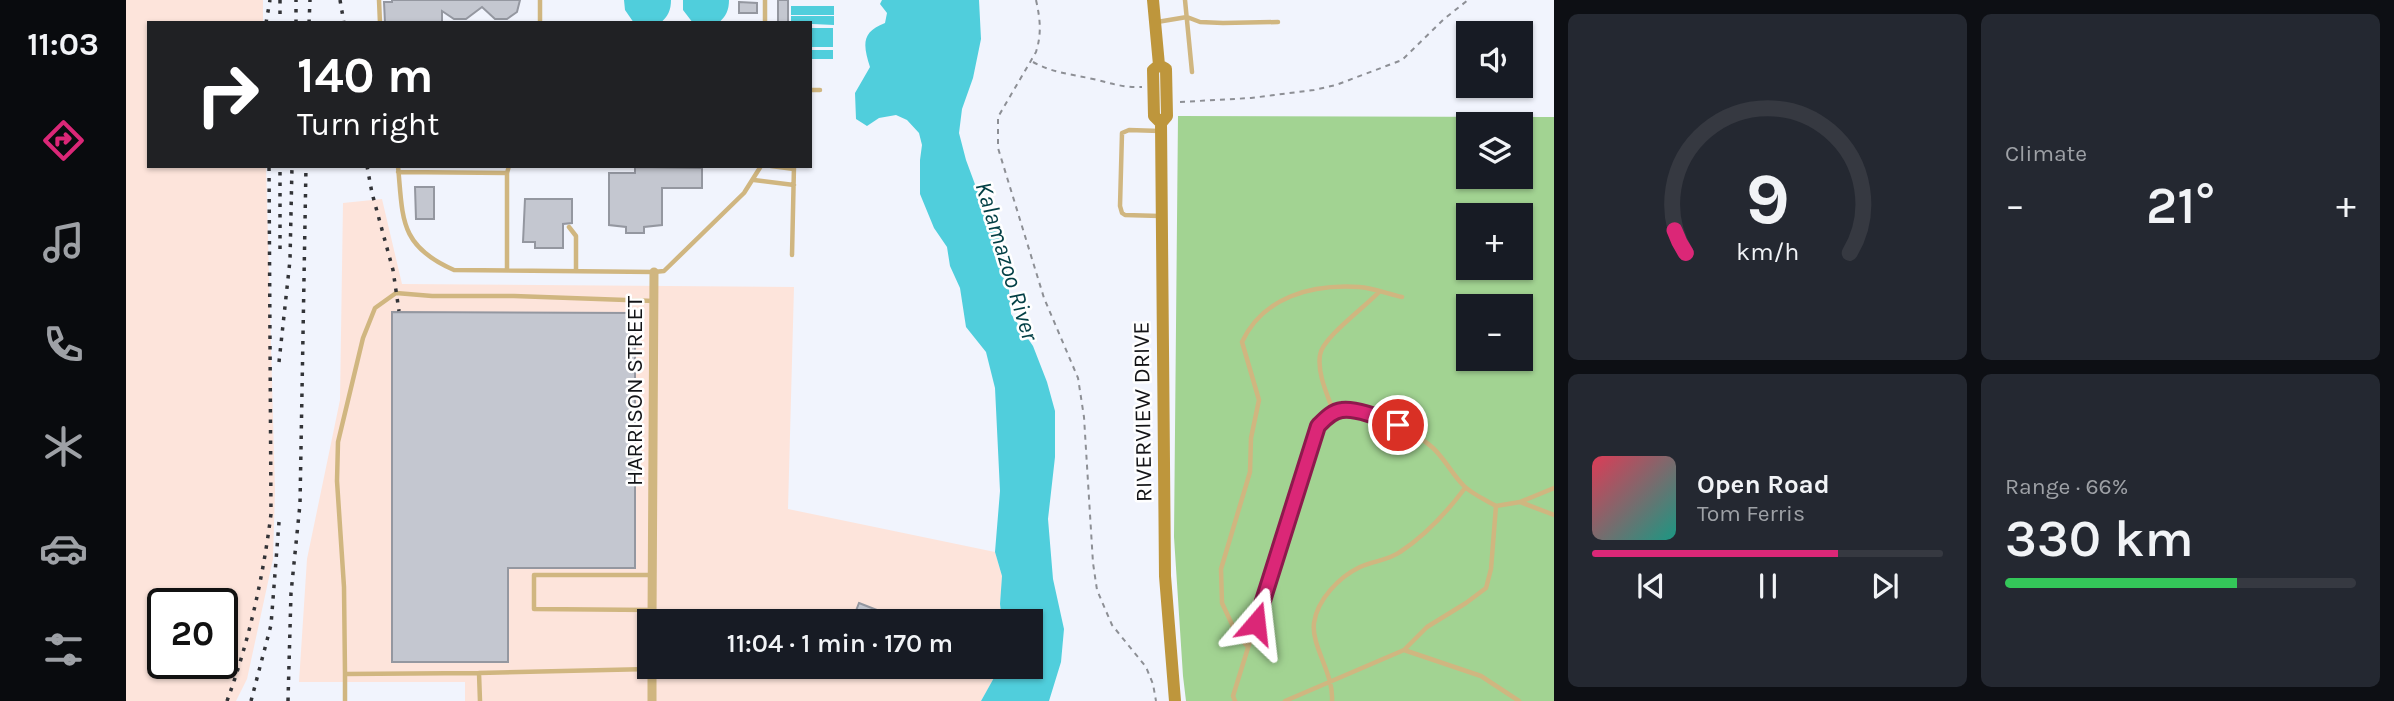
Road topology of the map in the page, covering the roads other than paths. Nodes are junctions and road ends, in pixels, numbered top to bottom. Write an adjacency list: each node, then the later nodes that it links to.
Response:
1 (379, 0): 7 (lane)
2 (540, 0): 8 (lane)
3 (765, 0): 9 (lane)
4 (1153, 0): 11 (street, RIVERVIEW DRIVE)
5 (1185, 0): 6 (lane)
6 (1187, 17): 10 (lane); 11 (lane); 13 (lane)
7 (380, 21)
8 (540, 21)
9 (765, 21)
10 (1278, 22)
11 (1156, 23): 12 (street, RIVERVIEW DRIVE)
12 (1159, 65): 16 (street, RIVERVIEW DRIVE); 16 (street, RIVERVIEW DRIVE)
13 (1192, 72)
14 (812, 90): 15 (lane)
15 (820, 90)
16 (1161, 127): 24 (street, RIVERVIEW DRIVE); 24 (lane)
17 (508, 168): 21 (lane)
18 (760, 168): 22 (lane, HARRISON STREET)
19 (794, 168): 23 (lane)
20 (398, 169): 21 (lane); 27 (lane)
21 (507, 173): 27 (lane)
22 (754, 180): 23 (lane); 29 (lane, HARRISON STREET)
23 (794, 185): 26 (lane)
24 (1161, 216): 52 (street, RIVERVIEW DRIVE)
25 (569, 226): 28 (lane)
26 (792, 255)
27 (507, 270): 28 (lane)
28 (576, 271): 29 (lane)
29 (654, 272): 32 (street, HARRISON STREET)
30 (1379, 292): 31 (lane); 33 (lane); 42 (lane)
31 (1402, 297)
32 (654, 301): 39 (street, HARRISON STREET); 46 (lane)
33 (1334, 413): 34 (lane); 42 (lane)
34 (1465, 488): 37 (lane); 48 (lane)
35 (1554, 488): 36 (lane)
36 (1520, 502): 37 (lane); 38 (lane)
37 (1496, 506): 43 (lane)
38 (1554, 515)
39 (653, 575): 40 (street, HARRISON STREET); 41 (lane)
40 (652, 609)
41 (637, 610)
42 (1248, 648): 53 (lane)
43 (1404, 650): 48 (lane); 56 (lane)
44 (637, 668): 45 (lane)
45 (480, 673): 46 (lane); 50 (lane)
46 (345, 674): 49 (lane)
47 (652, 679): 51 (street)
48 (1331, 682): 54 (lane); 55 (lane)
49 (345, 701)
50 (480, 701)
51 (652, 701)
52 (1175, 701)
53 (1235, 701)
54 (1286, 701)
55 (1332, 701)
56 (1519, 701)

